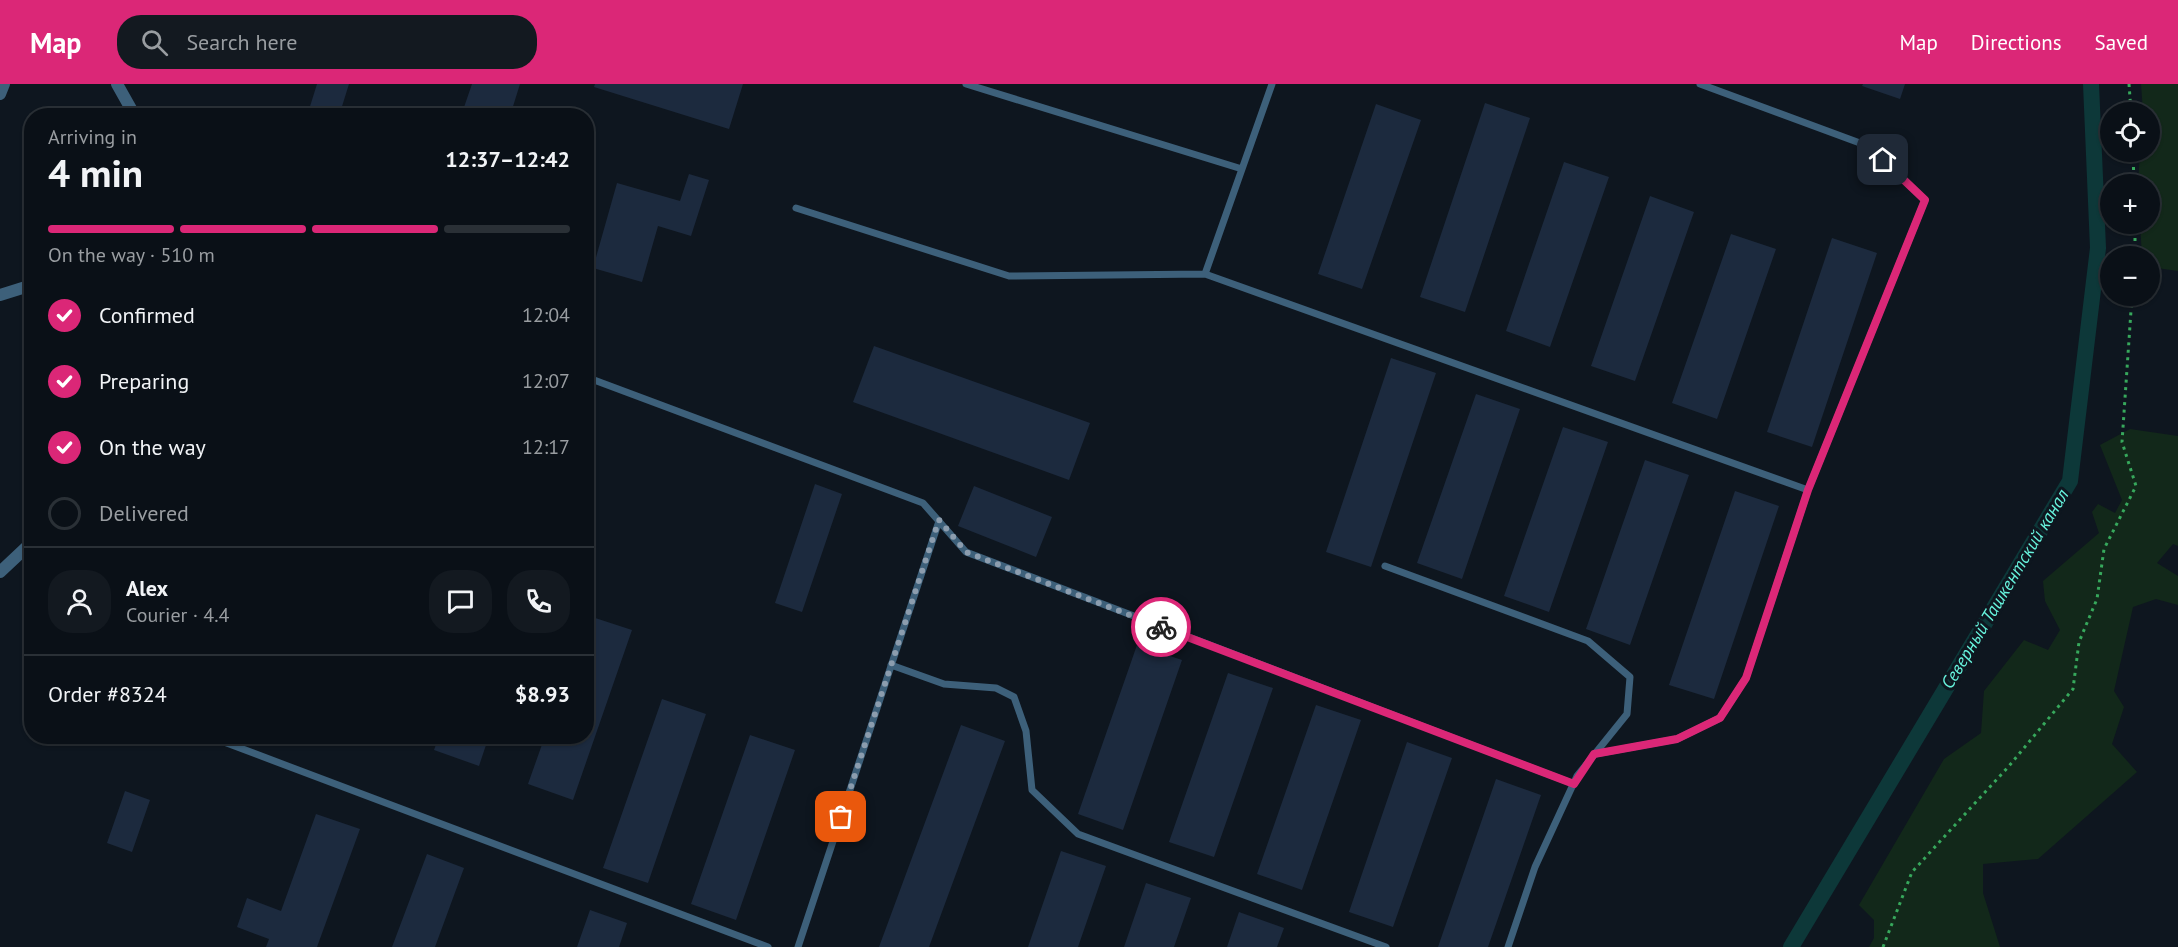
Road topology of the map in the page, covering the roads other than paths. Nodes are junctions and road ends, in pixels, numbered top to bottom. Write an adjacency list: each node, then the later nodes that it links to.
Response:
1 (4, 84): 6 (street)
2 (117, 84): 7 (street)
3 (966, 84): 8 (lane)
4 (1272, 84): 8 (lane)
5 (1700, 84): 14 (lane)
6 (0, 94)
7 (130, 108)
8 (1242, 169): 10 (lane)
9 (796, 208): 10 (lane)
10 (1205, 274): 14 (lane)
11 (24, 288): 12 (street)
12 (0, 295)
13 (594, 380): 15 (lane)
14 (1808, 490): 21 (lane)
15 (939, 520): 19 (lane); 22 (lane)
16 (24, 550): 18 (street)
17 (1385, 566): 21 (lane)
18 (0, 572)
19 (891, 665): 24 (lane); 25 (lane)
20 (229, 744): 23 (lane)
21 (1594, 754): 22 (lane)
22 (1574, 784): 26 (lane)
23 (768, 947)
24 (798, 947)
25 (1386, 947)
26 (1508, 947)

